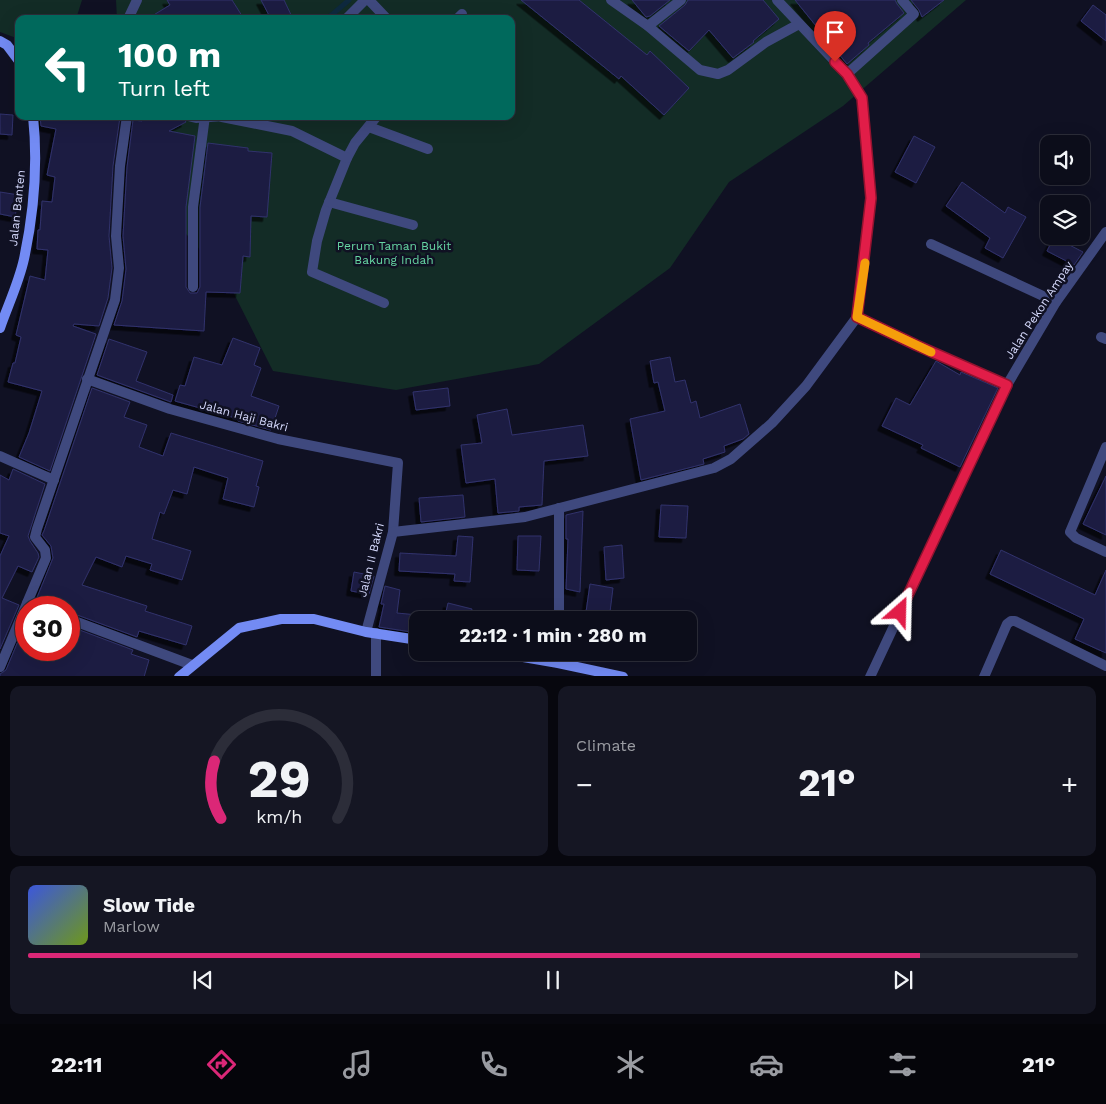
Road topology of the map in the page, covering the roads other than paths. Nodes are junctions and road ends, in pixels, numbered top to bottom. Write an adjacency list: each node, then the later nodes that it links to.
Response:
1 (137, 0): 7 (street)
2 (367, 0): 8 (street); 9 (street)
3 (611, 0): 11 (street)
4 (681, 0): 11 (street)
5 (777, 0): 10 (street)
6 (902, 0): 14 (street)
7 (130, 15)
8 (350, 15)
9 (383, 15)
10 (799, 24): 11 (street); 14 (street)
11 (648, 26)
12 (0, 41): 13 (street)
13 (15, 56)
14 (847, 74): 30 (street)
15 (33, 120): 31 (street, Jalan Banten)
16 (126, 120): 32 (street)
17 (205, 120): 27 (street)
18 (238, 120): 22 (street)
19 (375, 120): 20 (street)
20 (369, 127): 21 (street); 22 (street)
21 (428, 149)
22 (347, 158): 23 (street)
23 (329, 202): 24 (street); 29 (street)
24 (413, 225)
25 (1105, 238): 28 (street, Jalan Pekon Ampay)
26 (931, 244): 28 (street)
27 (193, 287)
28 (1056, 302): 33 (street, Jalan Pekon Ampay)
29 (384, 303)
30 (857, 317): 33 (street); 38 (street)
31 (0, 328)
32 (88, 379): 36 (street, Jalan Haji Bakri); 37 (street)
33 (1007, 385): 54 (street, Jalan Pekon Ampay)
34 (1106, 447): 40 (street)
35 (0, 456): 37 (street)
36 (398, 463): 39 (street, Jalan II Bakri)
37 (54, 480): 41 (street)
38 (559, 508): 39 (street); 42 (street)
39 (393, 532): 45 (street, Jalan II Bakri)
40 (1106, 552)
41 (30, 596)
42 (558, 611)
43 (80, 623): 48 (street)
44 (15, 631): 50 (street)
45 (371, 632): 46 (street); 48 (street); 52 (street, Jalan II Bakri)
46 (409, 638)
47 (569, 661): 53 (street)
48 (192, 665): 51 (street)
49 (1106, 666): 55 (street)
50 (0, 667)
51 (179, 676)
52 (376, 676)
53 (623, 676)
54 (870, 676)
55 (984, 676)

